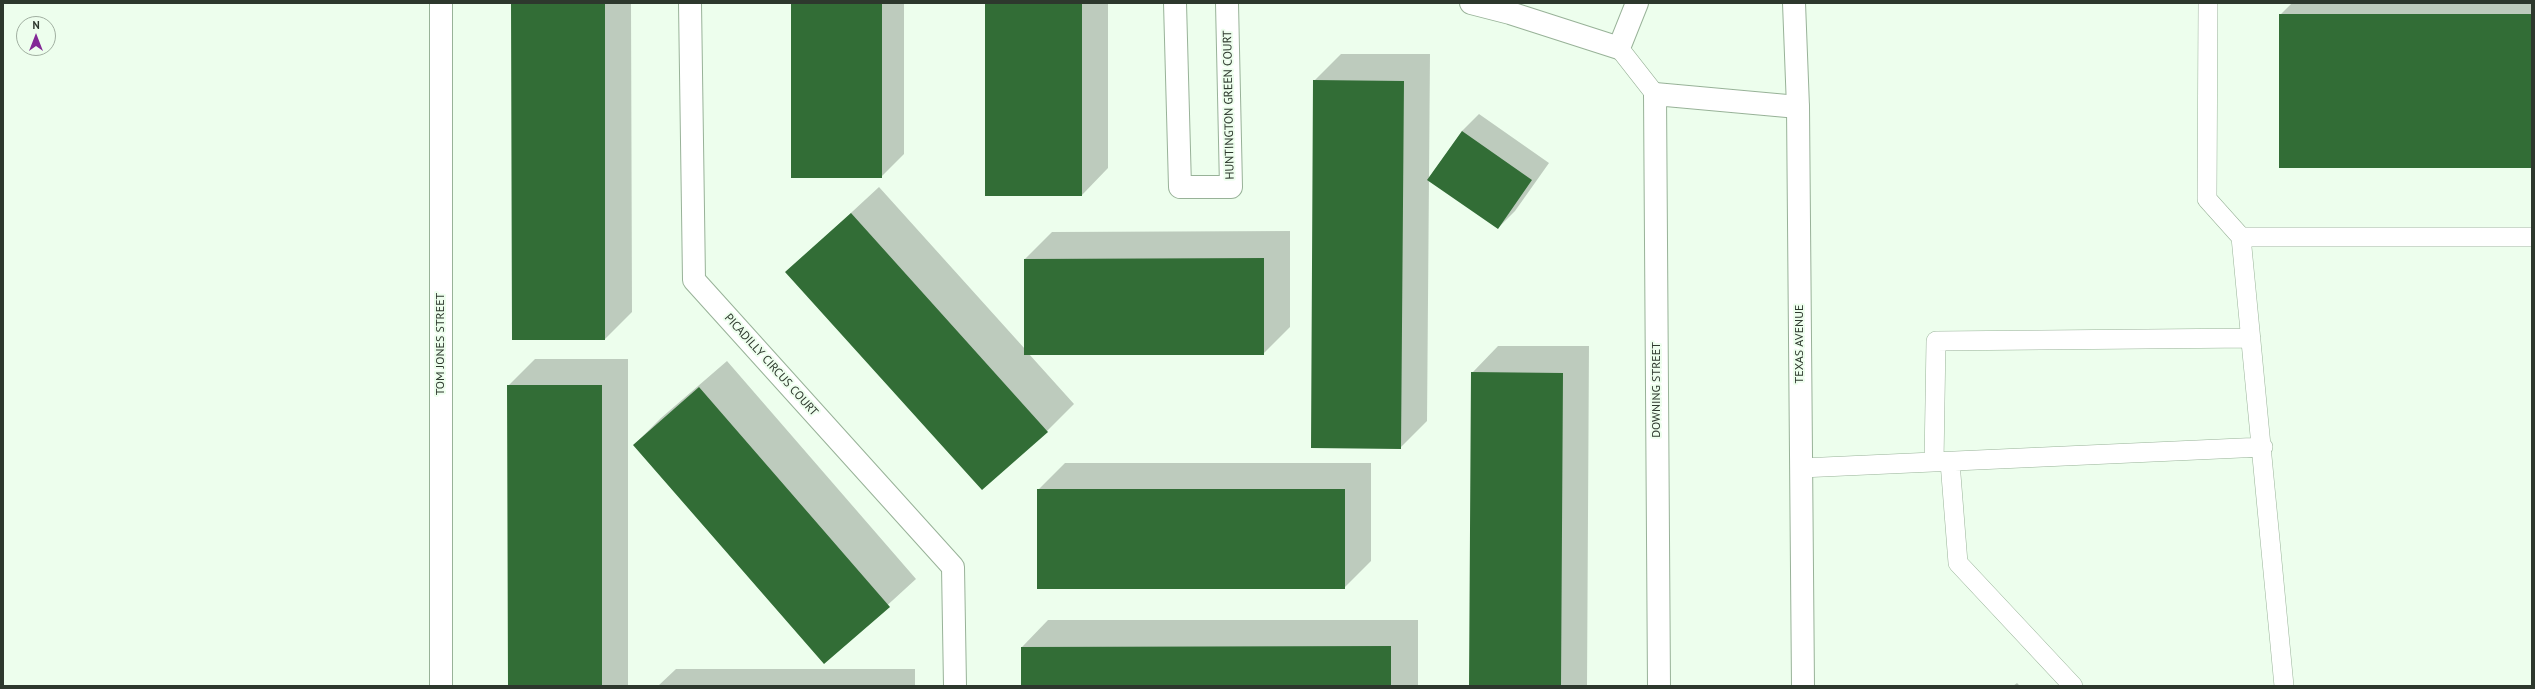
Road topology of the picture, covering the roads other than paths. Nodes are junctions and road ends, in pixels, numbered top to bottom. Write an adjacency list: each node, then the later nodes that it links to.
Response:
1 (441, 3): 18 (street, TOM JONES STREET)
2 (690, 3): 19 (street, PICADILLY CIRCUS COURT)
3 (1175, 3): 4 (street, HUNTINGTON GREEN COURT)
4 (1227, 3)
5 (1471, 3): 9 (street)
6 (1637, 3): 9 (street)
7 (1794, 3): 11 (street, TEXAS AVENUE)
8 (2208, 3): 12 (lane)
9 (1618, 48): 10 (lane)
10 (1655, 94): 11 (street); 20 (street, DOWNING STREET)
11 (1798, 107): 17 (street, TEXAS AVENUE)
12 (2241, 237): 13 (lane); 14 (lane)
13 (2532, 238)
14 (2251, 338): 15 (lane); 16 (lane)
15 (2263, 447): 16 (lane); 23 (lane)
16 (1942, 462): 17 (lane); 22 (lane)
17 (1801, 468): 21 (street, TEXAS AVENUE)
18 (441, 686)
19 (955, 686)
20 (1659, 686)
21 (1803, 686)
22 (2073, 686)
23 (2284, 686)

